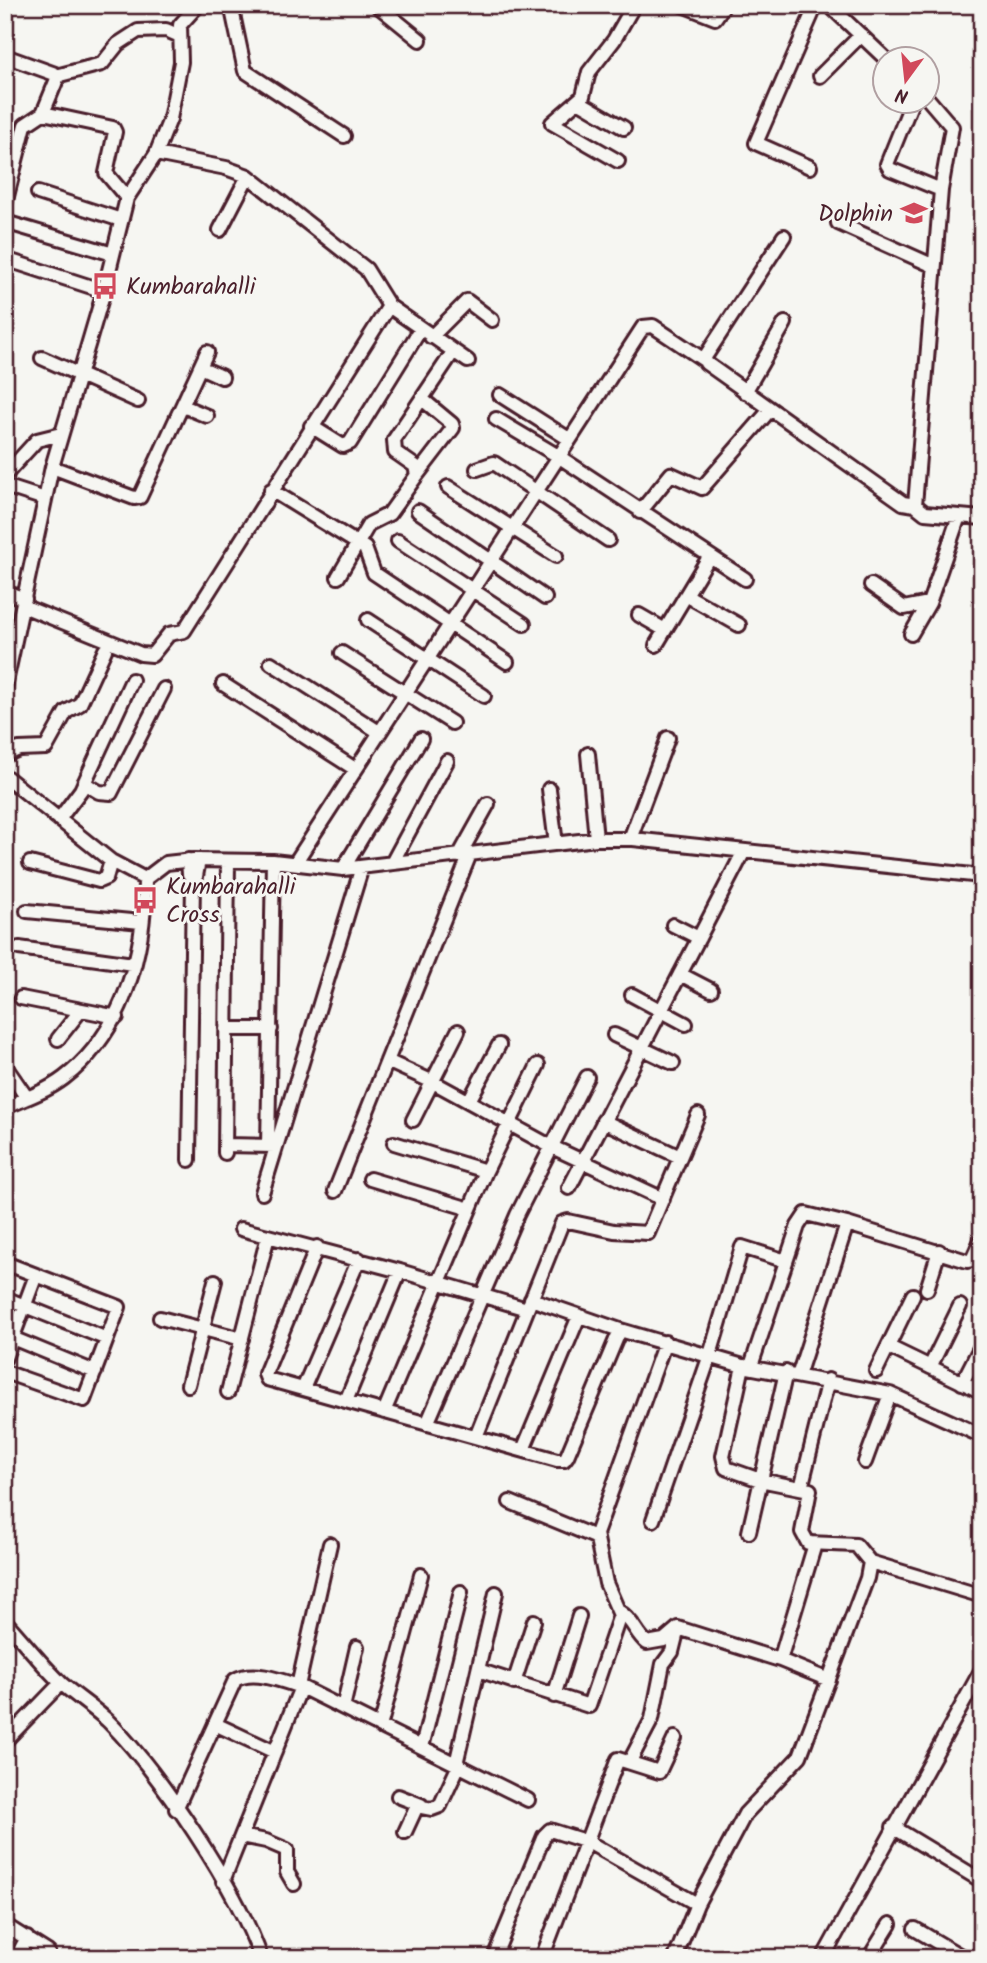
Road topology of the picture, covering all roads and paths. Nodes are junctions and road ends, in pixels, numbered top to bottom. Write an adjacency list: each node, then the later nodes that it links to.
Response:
1 (198, 5): 10 (street)
2 (377, 5): 11 (street)
3 (634, 5): 16 (street)
4 (682, 5): 5 (street)
5 (724, 5)
6 (816, 5): 24 (street)
7 (830, 5): 9 (street)
8 (233, 6): 21 (street)
9 (861, 35): 12 (street); 15 (street)
10 (180, 36): 14 (street); 22 (street)
11 (420, 40)
12 (872, 46)
13 (5, 56): 14 (street)
14 (56, 76): 17 (street)
15 (820, 76)
16 (580, 98): 20 (street); 23 (street)
17 (43, 113): 28 (street); 29 (street)
18 (942, 115): 26 (street)
19 (906, 116): 26 (street)
20 (624, 128)
21 (344, 136)
22 (156, 154): 25 (street); 28 (street)
23 (618, 161)
24 (810, 167)
25 (248, 177): 33 (street); 39 (street)
26 (941, 190): 37 (street)
27 (38, 193): 30 (street)
28 (127, 198): 30 (street)
29 (5, 204)
30 (121, 220): 35 (street)
31 (5, 222): 35 (street)
32 (838, 223): 37 (street)
33 (220, 230)
34 (784, 236): 46 (street)
35 (113, 254): 38 (street)
36 (5, 259): 38 (street)
37 (934, 266): 72 (street)
38 (104, 291): 49 (street)
39 (389, 306): 42 (street); 59 (street)
40 (492, 320): 42 (street)
41 (785, 323): 51 (street)
42 (426, 334): 44 (street); 59 (street)
43 (207, 352): 48 (street)
44 (453, 352): 47 (street); 53 (street)
45 (42, 358): 49 (street)
46 (704, 360): 51 (street); 61 (street)
47 (468, 361)
48 (200, 366): 50 (street); 55 (street)
49 (79, 376): 54 (street); 60 (street)
50 (222, 377)
51 (745, 392): 56 (street)
52 (500, 395): 61 (street)
53 (422, 399): 66 (street); 66 (street)
54 (138, 401)
55 (183, 405): 57 (street); 63 (street)
56 (769, 411): 72 (street); 74 (street)
57 (207, 416)
58 (496, 419): 62 (street)
59 (311, 426): 69 (street)
60 (61, 434): 63 (street); 65 (street)
61 (569, 439): 62 (street)
62 (558, 456): 70 (street); 74 (street)
63 (52, 467): 71 (street)
64 (477, 469): 70 (street)
65 (5, 475)
66 (417, 475): 80 (street)
67 (5, 486): 71 (street)
68 (449, 487): 77 (street)
69 (271, 490): 80 (street); 91 (street)
70 (536, 491): 77 (street); 78 (street)
71 (45, 499): 91 (street)
72 (915, 505): 75 (street)
73 (418, 511): 83 (street)
74 (640, 512): 82 (street)
75 (959, 516): 76 (street); 92 (street)
76 (982, 519)
77 (512, 528): 81 (street); 83 (street)
78 (608, 540)
79 (398, 541): 87 (street)
80 (357, 543): 84 (street); 96 (street)
81 (556, 556)
82 (709, 556): 85 (street); 89 (street)
83 (490, 562): 87 (street); 90 (street)
84 (338, 577)
85 (745, 579)
86 (871, 584): 92 (street)
87 (471, 589): 95 (street); 96 (street)
88 (5, 592): 91 (street)
89 (686, 595): 97 (street); 98 (street)
90 (545, 598)
91 (24, 602): 100 (street)
92 (929, 603): 99 (street)
93 (639, 615): 98 (street)
94 (368, 620): 104 (street)
95 (524, 624)
96 (448, 625): 104 (street); 105 (street)
97 (738, 625)
98 (665, 630): 101 (street)
99 (911, 635)
100 (10, 637): 107 (street)
101 (656, 645)
102 (105, 650): 118 (street)
103 (342, 653): 111 (street)
104 (426, 658): 111 (street); 112 (street)
105 (507, 662)
106 (271, 663): 114 (street)
107 (6, 680)
108 (132, 680): 122 (street)
109 (223, 684): 120 (street)
110 (164, 689): 122 (street)
111 (404, 693): 113 (street); 114 (street)
112 (484, 696)
113 (452, 723)
114 (379, 732): 120 (street)
115 (668, 738): 127 (street)
116 (421, 739): 139 (street)
117 (588, 754): 126 (street)
118 (5, 755)
119 (447, 761): 137 (street)
120 (355, 769): 136 (street)
121 (5, 776): 125 (street)
122 (84, 783): 125 (street)
123 (549, 789): 128 (street)
124 (488, 804): 130 (street)
125 (60, 818): 132 (street)
126 (596, 839): 127 (street); 128 (street)
127 (630, 839): 129 (street)
128 (556, 844): 130 (street)
129 (744, 851): 140 (street); 145 (street)
130 (465, 855): 137 (street); 163 (street)
131 (193, 860): 133 (street); 141 (street); 180 (street)
132 (111, 861): 135 (street); 141 (street)
133 (228, 861): 134 (street); 156 (street)
134 (273, 861): 136 (street); 157 (street)
135 (30, 863)
136 (295, 863): 139 (street)
137 (391, 863): 138 (street)
138 (362, 867): 139 (street); 177 (street)
139 (343, 869)
140 (982, 877)
141 (145, 879): 143 (street)
142 (27, 911): 143 (street)
143 (141, 922): 147 (street)
144 (673, 925): 145 (street)
145 (699, 938): 148 (street)
146 (19, 948): 147 (street)
147 (133, 964): 154 (street)
148 (680, 974): 149 (street); 153 (street)
149 (711, 990)
150 (632, 995): 153 (street)
151 (21, 998): 152 (street)
152 (81, 1010): 154 (street); 160 (street)
153 (661, 1010): 155 (street); 162 (street)
154 (117, 1017): 169 (street)
155 (686, 1024)
156 (226, 1029): 157 (street); 177 (street)
157 (271, 1029): 177 (street)
158 (458, 1031): 168 (street)
159 (614, 1035): 162 (street)
160 (58, 1039)
161 (499, 1045): 170 (street)
162 (641, 1048): 164 (street); 174 (street)
163 (387, 1061): 168 (street); 185 (street)
164 (673, 1063)
165 (5, 1066): 169 (street)
166 (538, 1066): 175 (street)
167 (587, 1077): 178 (street)
168 (433, 1082): 170 (street); 173 (street)
169 (27, 1098): 171 (street)
170 (469, 1101): 175 (street)
171 (5, 1107)
172 (698, 1115): 179 (street)
173 (412, 1120)
174 (603, 1121): 179 (street); 181 (street)
175 (510, 1123): 178 (street); 182 (street)
176 (394, 1143): 182 (street)
177 (272, 1146): 186 (street)
178 (550, 1146): 181 (street); 204 (street)
179 (680, 1157): 187 (street)
180 (189, 1160)
181 (582, 1161): 184 (street); 187 (street)
182 (486, 1171): 188 (street)
183 (370, 1179): 188 (street)
184 (569, 1188)
185 (335, 1191)
186 (262, 1193)
187 (663, 1199): 206 (street)
188 (470, 1209): 201 (street)
189 (847, 1224): 194 (street); 196 (street); 226 (street)
190 (241, 1229): 191 (street)
191 (268, 1236): 193 (street); 215 (street)
192 (982, 1238): 194 (street)
193 (317, 1247): 195 (street); 230 (street)
194 (939, 1251): 202 (street)
195 (359, 1259): 198 (street); 230 (street)
196 (786, 1261): 219 (street); 221 (street)
197 (5, 1263): 199 (street)
198 (400, 1271): 201 (street); 234 (street)
199 (36, 1275): 207 (street); 214 (street)
200 (215, 1281): 211 (street)
201 (440, 1283): 204 (street); 235 (street)
202 (927, 1289)
203 (913, 1295): 218 (street)
204 (481, 1296): 206 (street); 236 (street)
205 (5, 1298): 207 (street)
206 (528, 1304): 209 (street); 238 (street)
207 (24, 1306): 213 (street); 214 (street)
208 (960, 1306): 222 (street)
209 (579, 1316): 212 (street); 239 (street)
210 (160, 1318): 211 (street)
211 (203, 1329): 215 (street); 229 (street)
212 (620, 1330): 216 (street); 239 (street)
213 (9, 1336): 220 (street); 225 (street)
214 (107, 1339): 225 (street)
215 (242, 1339): 231 (street)
216 (665, 1342): 219 (street); 246 (street)
217 (982, 1344): 228 (street)
218 (888, 1347): 222 (street); 223 (street)
219 (710, 1355): 221 (street); 244 (street)
220 (5, 1358)
221 (747, 1366): 226 (street); 241 (street)
222 (930, 1367): 228 (street)
223 (876, 1371)
224 (5, 1372): 225 (street)
225 (96, 1372)
226 (792, 1374): 227 (street); 241 (street)
227 (828, 1380): 233 (street); 242 (street)
228 (962, 1383): 232 (street)
229 (188, 1385)
230 (303, 1389): 234 (street)
231 (228, 1392)
232 (982, 1392)
233 (890, 1394): 237 (street); 240 (street)
234 (346, 1401): 235 (street)
235 (384, 1412): 236 (street)
236 (427, 1424): 238 (street)
237 (982, 1436)
238 (476, 1437): 239 (street)
239 (523, 1450)
240 (865, 1462)
241 (760, 1480): 242 (street); 245 (street)
242 (801, 1488): 248 (street)
243 (510, 1502): 246 (street)
244 (653, 1520)
245 (749, 1532)
246 (595, 1536): 254 (street)
247 (330, 1544): 266 (street)
248 (815, 1544): 249 (street); 260 (street)
249 (870, 1562): 253 (street); 263 (street)
250 (421, 1574): 270 (street)
251 (461, 1592): 273 (street)
252 (496, 1593): 262 (street)
253 (982, 1596)
254 (620, 1612): 258 (street); 267 (street)
255 (579, 1616): 267 (street)
256 (5, 1621): 264 (street)
257 (534, 1621): 265 (street)
258 (678, 1628): 260 (street); 275 (street)
259 (357, 1647): 268 (street)
260 (780, 1660): 263 (street)
261 (982, 1669): 281 (street)
262 (478, 1670): 265 (street); 276 (street)
263 (829, 1680): 288 (street)
264 (61, 1683): 272 (street); 280 (street)
265 (514, 1683): 267 (street)
266 (299, 1687): 268 (street); 269 (street); 274 (street)
267 (554, 1696)
268 (343, 1708): 270 (street)
269 (215, 1724): 274 (street); 280 (street)
270 (380, 1727): 273 (street)
271 (675, 1738): 275 (street)
272 (5, 1741)
273 (422, 1747): 276 (street)
274 (275, 1752): 283 (street)
275 (630, 1761): 284 (street)
276 (457, 1765): 278 (street); 279 (street)
277 (398, 1796): 279 (street)
278 (528, 1800)
279 (421, 1805): 282 (street)
280 (176, 1809): 285 (street)
281 (893, 1827): 286 (street); 299 (street)
282 (405, 1832)
283 (241, 1836): 285 (street); 287 (street)
284 (587, 1842): 288 (street); 294 (street); 297 (street)
285 (223, 1881): 296 (street)
286 (982, 1881)
287 (294, 1884)
288 (697, 1904): 298 (street)
289 (890, 1924): 300 (street)
290 (5, 1925): 292 (street)
291 (915, 1929): 301 (street)
292 (27, 1938): 293 (street); 295 (street)
293 (48, 1952)
294 (495, 1955)
295 (16, 1958)
296 (261, 1958)
297 (542, 1958)
298 (675, 1958)
299 (823, 1958)
300 (869, 1958)
301 (964, 1958)

